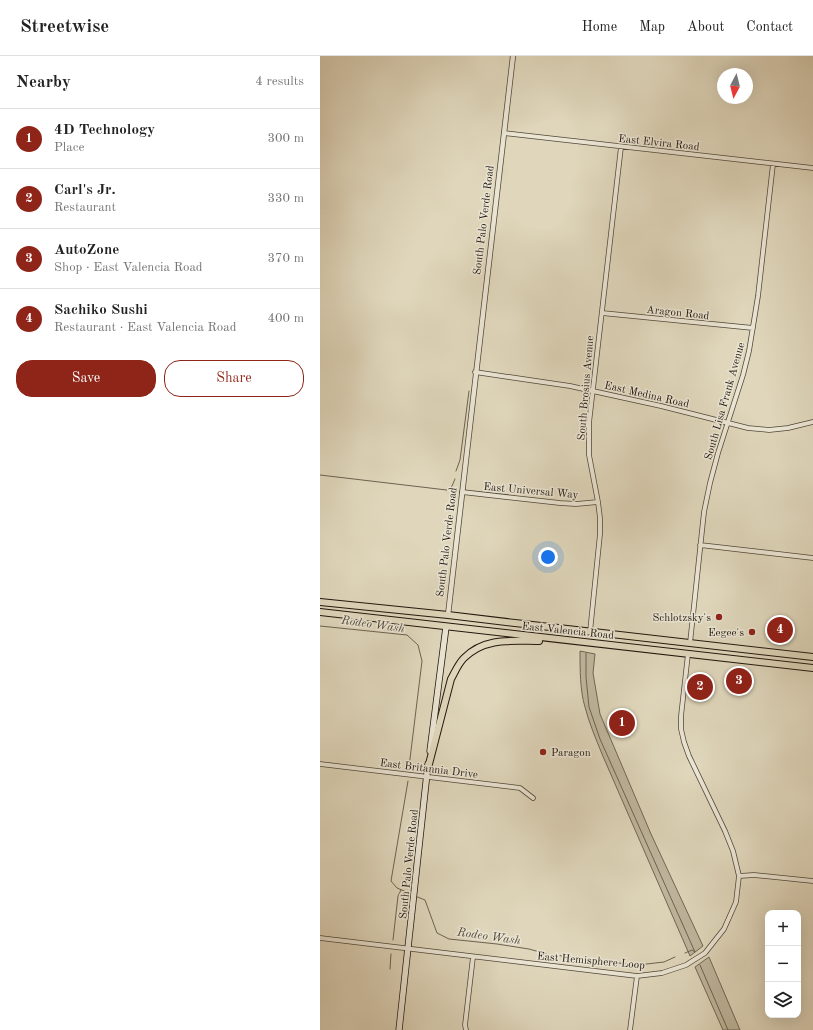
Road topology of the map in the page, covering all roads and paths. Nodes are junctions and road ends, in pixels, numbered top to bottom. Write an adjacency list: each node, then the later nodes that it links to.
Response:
1 (512, 56): 2 (street, South Palo Verde Road)
2 (504, 133): 3 (street, East Elvira Road); 8 (street, South Palo Verde Road)
3 (621, 147): 4 (street, East Elvira Road); 6 (street, South Brosius Avenue)
4 (774, 164): 5 (street, East Elvira Road); 7 (street, South Lisa Frank Avenue)
5 (813, 168)
6 (602, 312): 7 (street, Aragon Road); 9 (street, South Brosius Avenue)
7 (753, 328): 11 (street, South Lisa Frank Avenue)
8 (475, 372): 9 (street, East Medina Road); 12 (street, South Palo Verde Road)
9 (593, 390): 11 (street, East Medina Road); 13 (street, South Brosius Avenue)
10 (813, 422): 11 (street, East Medina Road)
11 (728, 423): 14 (street, South Lisa Frank Avenue)
12 (462, 492): 13 (street, East Universal Way); 18 (street, South Palo Verde Road)
13 (598, 502): 20 (street, South Brosius Avenue)
14 (700, 545): 15 (street); 22 (street, South Lisa Frank Avenue)
15 (813, 558)
16 (320, 602): 18 (main road, East Valencia Road)
17 (320, 612): 19 (main road, East Valencia Road)
18 (448, 615): 19 (main road, South Palo Verde Road); 20 (main road, East Valencia Road)
19 (446, 627): 21 (main road, East Valencia Road); 27 (main road, South Palo Verde Road)
20 (590, 632): 22 (main road, East Valencia Road)
21 (570, 641): 23 (main road, East Valencia Road); 27 (main road)
22 (690, 643): 23 (main road); 24 (main road, East Valencia Road)
23 (688, 654): 25 (main road, East Valencia Road); 30 (street, East Hemisphere Loop)
24 (813, 657)
25 (813, 668)
26 (320, 764): 28 (street, East Britannia Drive)
27 (428, 768): 28 (main road, South Palo Verde Road)
28 (427, 776): 29 (street, East Britannia Drive); 33 (main road, South Palo Verde Road)
29 (533, 798)
30 (739, 876): 31 (street); 35 (street, East Hemisphere Loop)
31 (813, 881)
32 (320, 938): 33 (street, East Hemisphere Loop)
33 (409, 949): 34 (street, East Hemisphere Loop); 36 (main road, South Palo Verde Road)
34 (473, 957): 35 (street, East Hemisphere Loop); 37 (street)
35 (637, 976): 38 (street)
36 (399, 1030)
37 (466, 1030)
38 (630, 1030)

